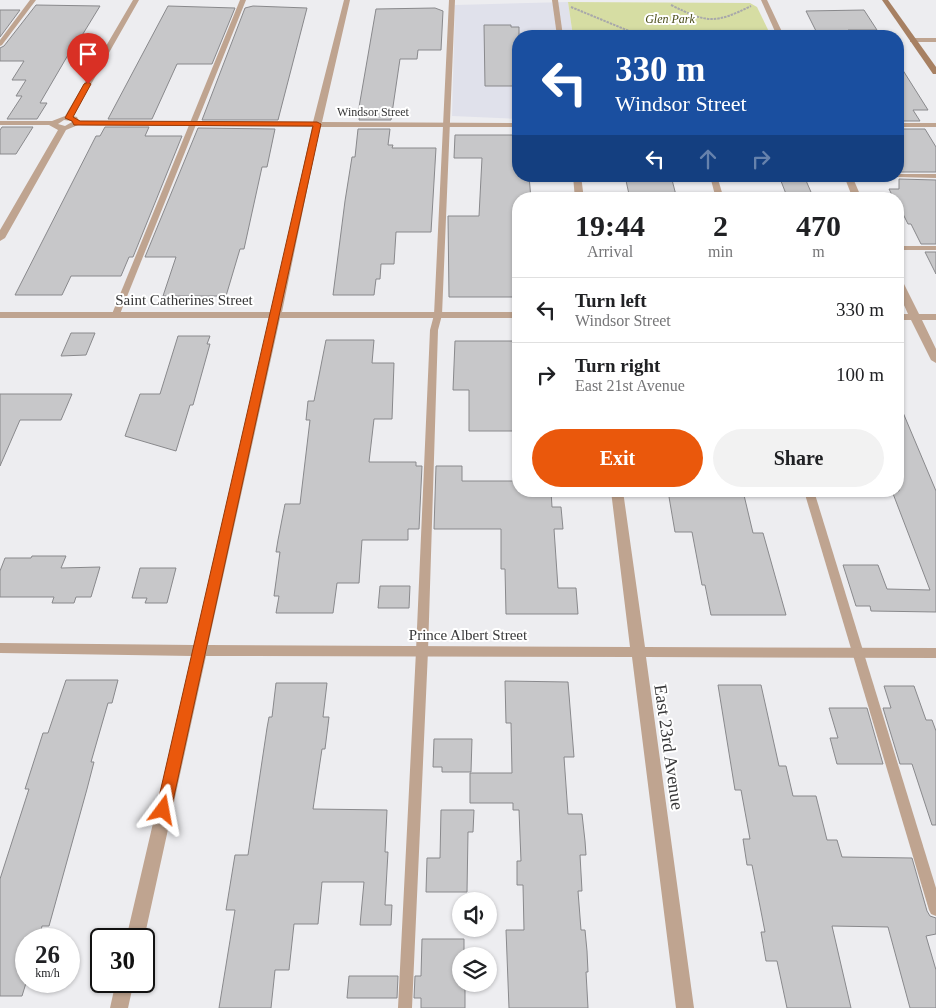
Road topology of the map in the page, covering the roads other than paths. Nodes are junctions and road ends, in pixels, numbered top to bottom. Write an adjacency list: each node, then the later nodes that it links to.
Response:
1 (34, 0): 13 (lane)
2 (136, 0): 15 (street)
3 (243, 0): 19 (lane)
4 (347, 0): 20 (street)
5 (452, 0): 21 (lane)
6 (555, 0): 9 (lane)
7 (764, 0): 10 (street)
8 (885, 0): 11 (main road)
9 (559, 30)
10 (779, 30)
11 (913, 40): 12 (street); 14 (main road)
12 (936, 40)
13 (0, 44)
14 (936, 72)
15 (68, 118): 17 (street); 18 (street)
16 (0, 123): 17 (street)
17 (53, 123): 25 (street)
18 (76, 123): 19 (street, Windsor Street); 25 (street)
19 (194, 123): 20 (street, Windsor Street); 32 (lane)
20 (317, 124): 21 (street, Windsor Street); 34 (street)
21 (447, 125): 22 (street, Windsor Street); 35 (lane)
22 (512, 125)
23 (904, 125): 24 (street)
24 (936, 125)
25 (63, 128): 28 (street)
26 (904, 176): 27 (lane)
27 (936, 176)
28 (0, 238)
29 (904, 248): 30 (lane)
30 (936, 248)
31 (904, 294): 38 (street)
32 (116, 314): 33 (street, Saint Catherines Street); 34 (street, Saint Catherines Street)
33 (0, 315)
34 (276, 315): 35 (street, Saint Catherines Street); 44 (street)
35 (438, 315): 36 (street, Saint Catherines Street); 45 (lane)
36 (512, 315)
37 (904, 317): 38 (street)
38 (915, 317): 39 (street); 40 (street)
39 (936, 317)
40 (936, 360)
41 (618, 497): 46 (street, East 23rd Avenue)
42 (811, 497): 47 (lane)
43 (0, 648): 44 (street, Prince Albert Street)
44 (199, 651): 45 (street, Prince Albert Street); 50 (street)
45 (422, 651): 46 (street, Prince Albert Street); 53 (lane)
46 (638, 652): 47 (street, Prince Albert Street); 54 (street, East 23rd Avenue)
47 (857, 653): 48 (street, Prince Albert Street); 49 (lane)
48 (936, 653)
49 (936, 910)
50 (136, 928)
51 (122, 993): 52 (street)
52 (119, 1008)
53 (405, 1008)
54 (685, 1008)

